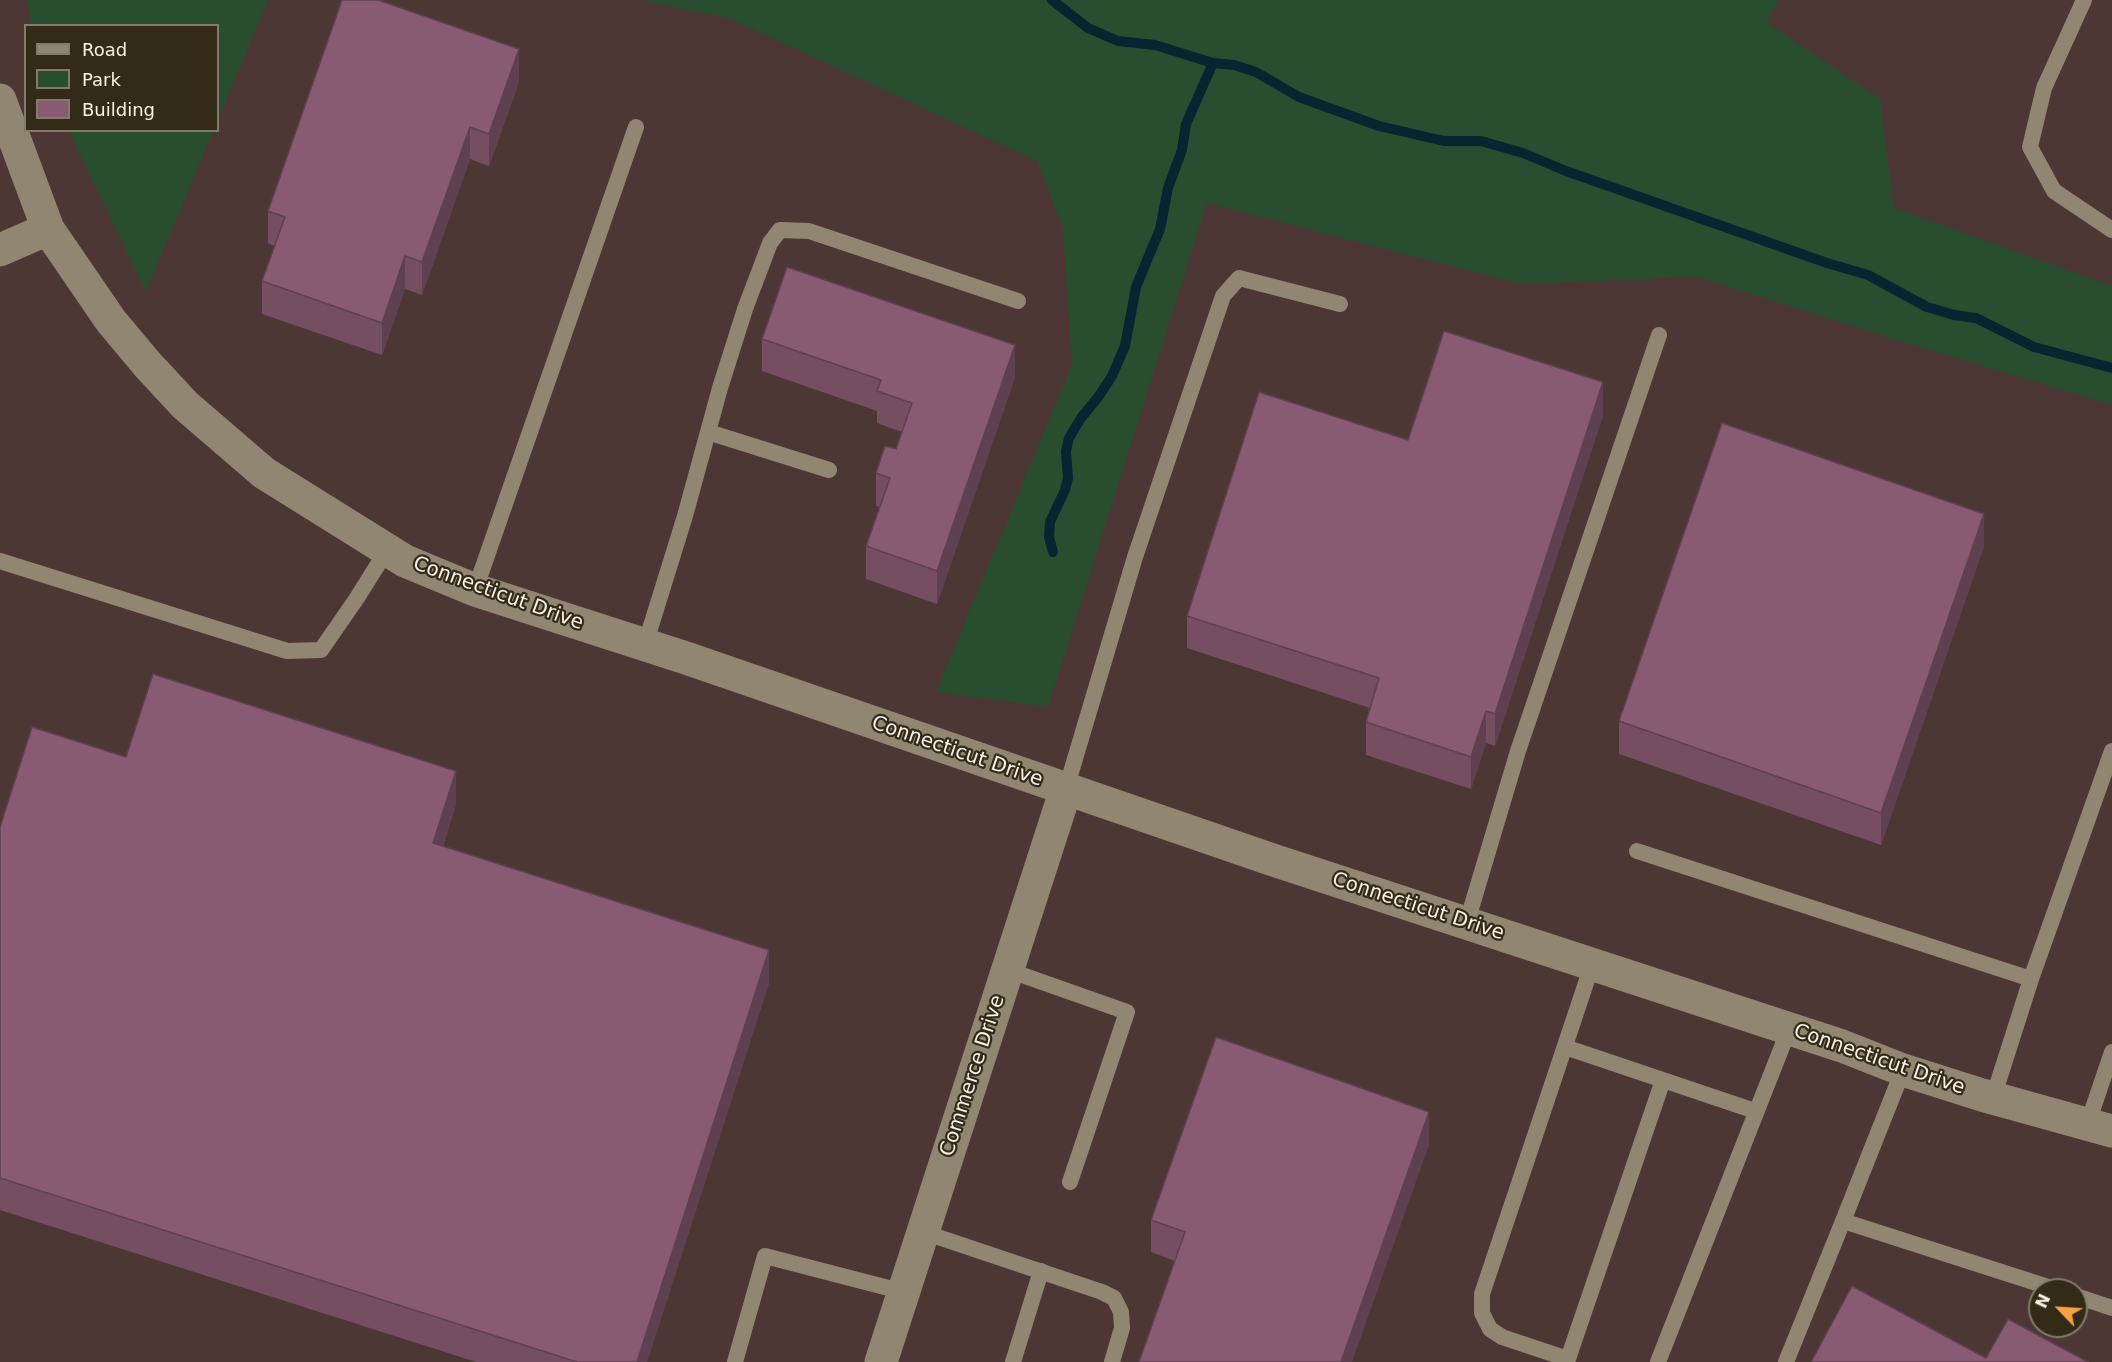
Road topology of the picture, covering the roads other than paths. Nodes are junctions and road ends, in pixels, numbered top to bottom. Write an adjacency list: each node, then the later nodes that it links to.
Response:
1 (2084, 0): 5 (lane)
2 (0, 100): 4 (street, Connecticut Drive)
3 (636, 127): 14 (lane)
4 (48, 229): 6 (street); 12 (street, Connecticut Drive)
5 (2112, 230)
6 (0, 250)
7 (1018, 301): 10 (lane)
8 (1340, 304): 17 (lane)
9 (1659, 335): 19 (lane)
10 (708, 432): 11 (lane); 15 (lane)
11 (829, 470)
12 (387, 550): 13 (lane); 14 (street, Connecticut Drive)
13 (0, 561)
14 (475, 590): 15 (street, Connecticut Drive)
15 (645, 645): 17 (street, Connecticut Drive)
16 (2112, 751): 22 (lane)
17 (1066, 789): 19 (street, Connecticut Drive); 21 (street, Commerce Drive)
18 (1637, 851): 22 (lane)
19 (1467, 922): 20 (street, Connecticut Drive)
20 (1592, 965): 23 (street, Connecticut Drive); 24 (lane)
21 (1008, 970): 31 (lane); 33 (street, Commerce Drive)
22 (2031, 979): 28 (lane)
23 (1789, 1029): 26 (street, Connecticut Drive); 29 (lane)
24 (1565, 1047): 27 (lane); 39 (lane)
25 (2112, 1052): 30 (lane)
26 (1903, 1070): 28 (street, Connecticut Drive); 32 (lane)
27 (1663, 1080): 29 (lane); 39 (lane)
28 (1993, 1098): 30 (street, Connecticut Drive)
29 (1755, 1111): 44 (lane)
30 (2100, 1127)
31 (1070, 1182)
32 (1843, 1221): 35 (lane); 45 (lane)
33 (922, 1232): 34 (lane); 36 (street, Commerce Drive)
34 (1041, 1271): 42 (lane); 43 (lane)
35 (2028, 1280)
36 (904, 1292): 40 (lane); 41 (street, Commerce Drive)
37 (2088, 1300): 38 (lane)
38 (2112, 1308)
39 (1572, 1361)
40 (735, 1362)
41 (881, 1362)
42 (1013, 1362)
43 (1112, 1362)
44 (1658, 1362)
45 (1786, 1362)

